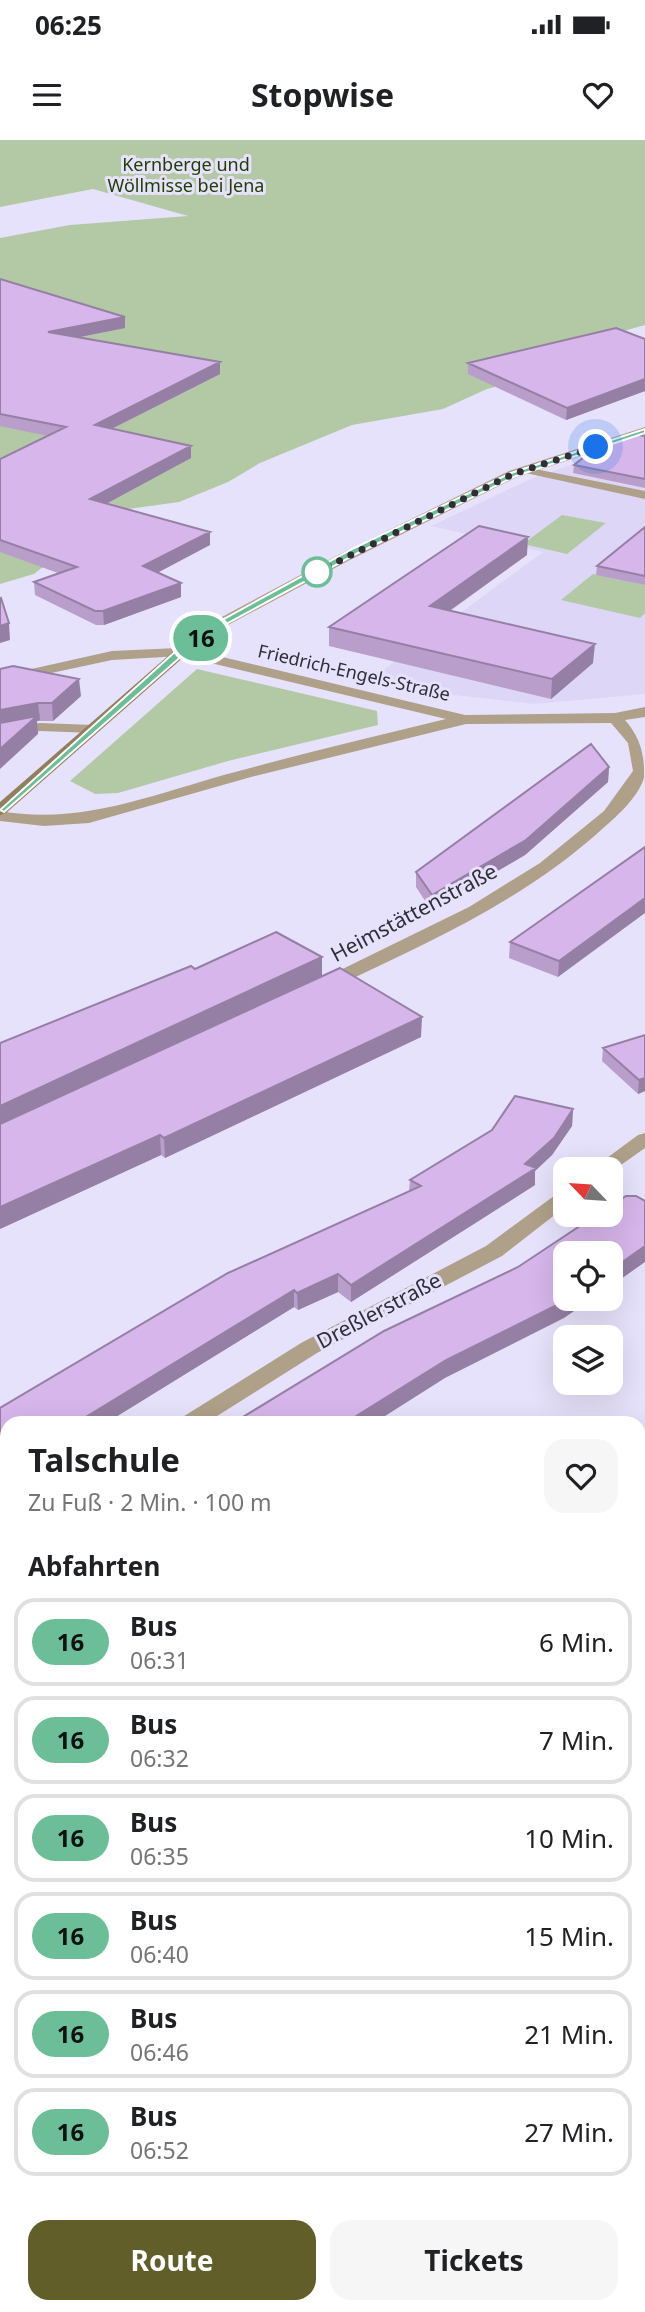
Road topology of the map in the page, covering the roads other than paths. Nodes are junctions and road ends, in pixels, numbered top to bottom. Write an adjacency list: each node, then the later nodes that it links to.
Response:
1 (645, 431): 2 (street)
2 (524, 470): 3 (lane); 4 (street)
3 (645, 495)
4 (181, 652): 5 (street, Friedrich-Engels-Straße); 8 (street, Friedrich-Engels-Straße); 9 (street)
5 (0, 680)
6 (645, 712): 7 (street, Friedrich-Engels-Straße)
7 (615, 718): 8 (street, Friedrich-Engels-Straße); 13 (street, Heimstättenstraße)
8 (467, 719): 12 (street, Friedrich-Engels-Straße)
9 (93, 729): 10 (lane); 11 (street)
10 (0, 734)
11 (0, 810)
12 (0, 816)
13 (314, 990)
14 (645, 1139): 15 (street)
15 (619, 1157)
16 (553, 1206): 17 (street, Dreßlerstraße)
17 (200, 1416)

